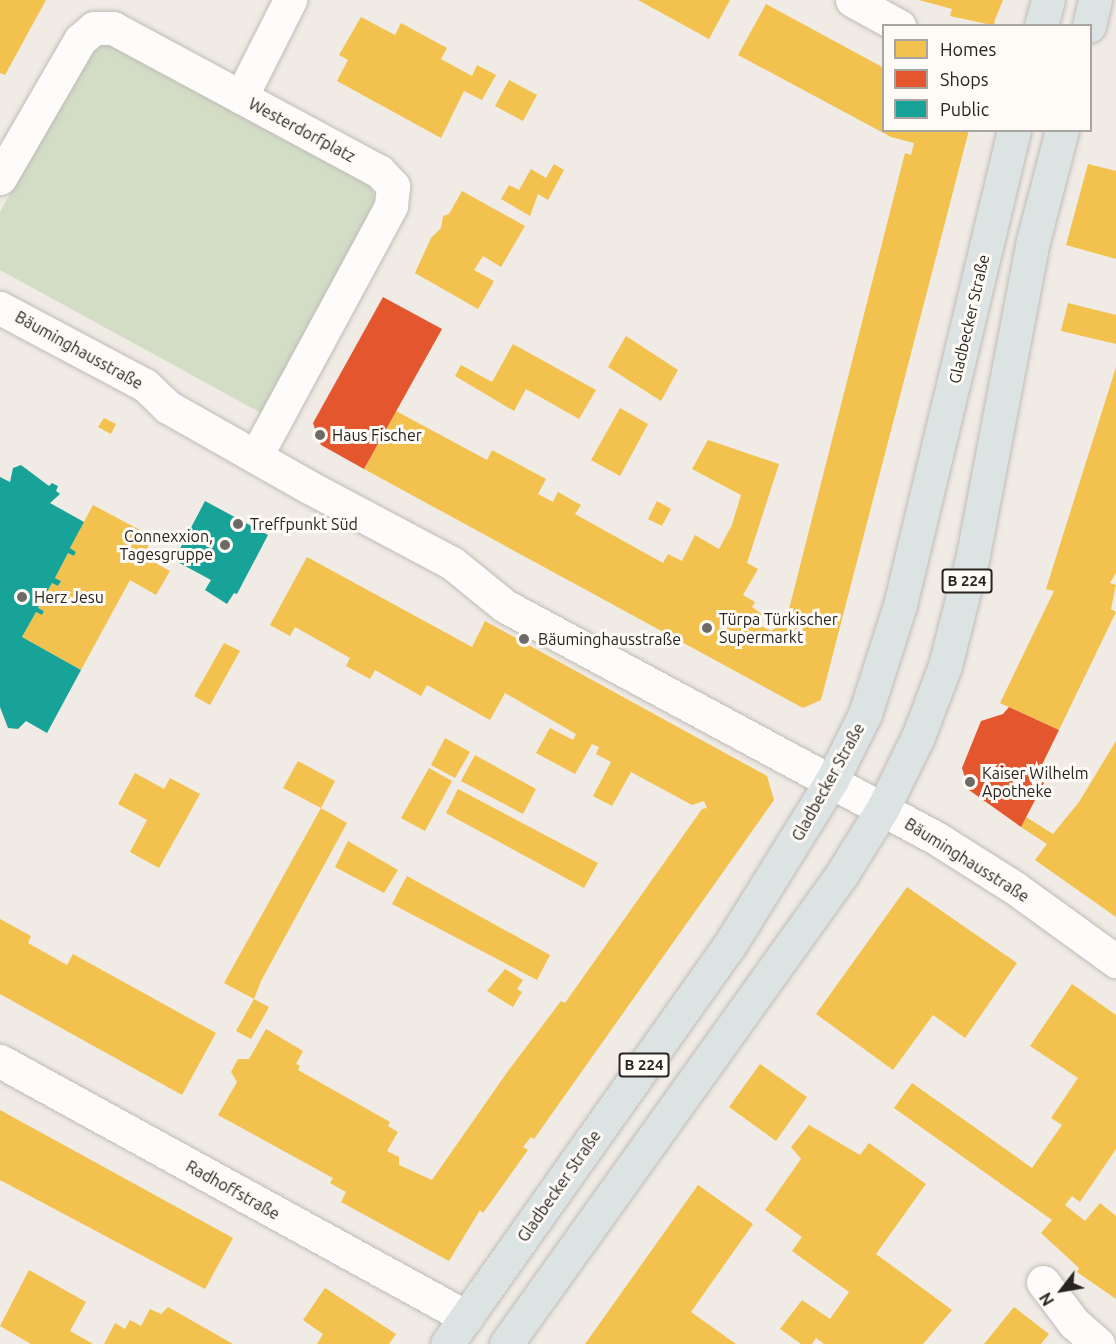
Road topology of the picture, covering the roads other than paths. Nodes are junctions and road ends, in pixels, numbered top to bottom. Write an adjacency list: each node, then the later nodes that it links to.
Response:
1 (290, 0): 8 (street)
2 (852, 0): 5 (street)
3 (1048, 0): 6 (main road)
4 (1095, 0): 7 (main road)
5 (895, 24)
6 (1042, 24)
7 (1089, 24)
8 (241, 97): 11 (street, Westerdorfplatz); 13 (street, Westerdorfplatz)
9 (1014, 132): 14 (main road, Gladbecker Straße / B 224)
10 (1061, 132): 15 (main road, B 224)
11 (0, 178)
12 (0, 308): 13 (street, Bäuminghausstraße)
13 (255, 456): 14 (street, Bäuminghausstraße)
14 (832, 780): 15 (street, Bäuminghausstraße); 19 (main road, Gladbecker Straße / B 224)
15 (883, 808): 16 (street, Bäuminghausstraße); 21 (main road, B 224)
16 (1116, 961)
17 (0, 1061): 19 (street, Radhoffstraße)
18 (1043, 1282): 22 (street)
19 (466, 1317): 20 (main road, Gladbecker Straße / B 224)
20 (447, 1344)
21 (506, 1344)
22 (1098, 1344)

